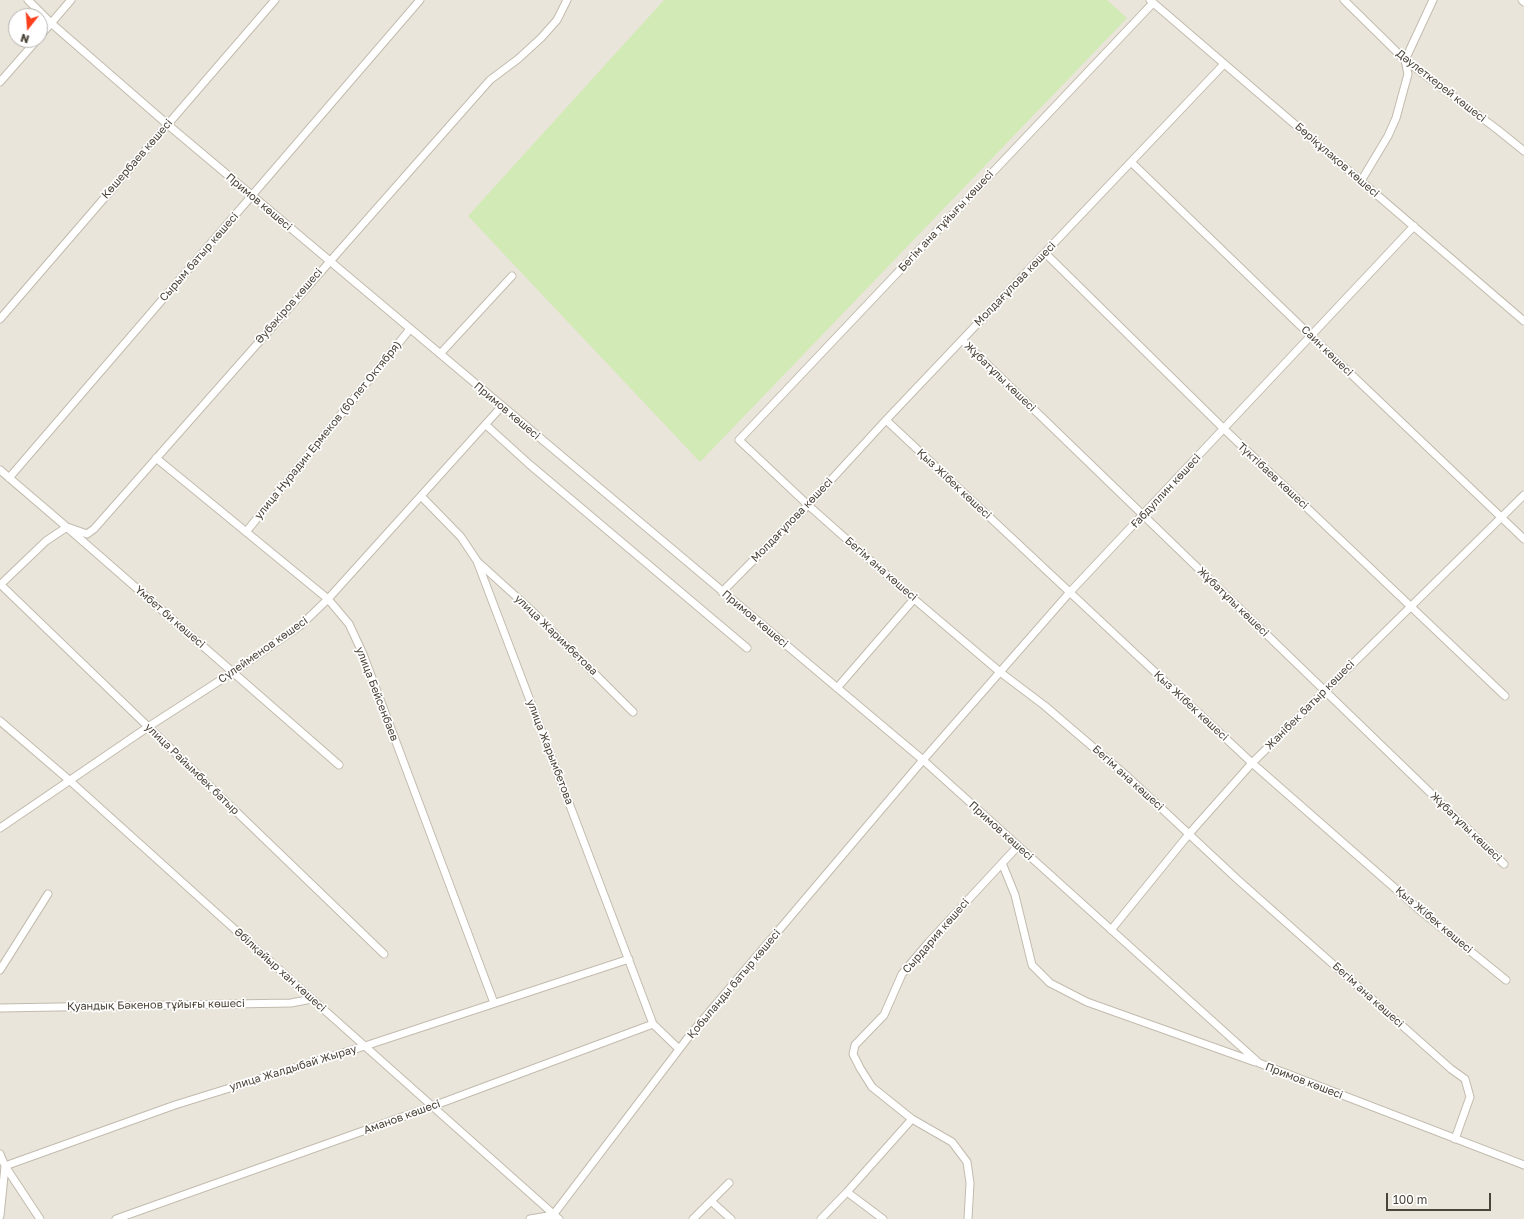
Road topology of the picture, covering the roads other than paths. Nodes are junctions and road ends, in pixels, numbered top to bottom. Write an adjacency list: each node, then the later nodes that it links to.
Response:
1 (28, 0): 9 (street, Примов көшесі)
2 (72, 0): 9 (street)
3 (275, 0): 15 (street, Көшербаев көшесі)
4 (420, 0): 19 (street, Сырым батыр көшесі)
5 (567, 0): 22 (street, Әубәкіров көшесі)
6 (1344, 0): 12 (street, Дәулеткерей көшесі)
7 (1433, 0): 12 (street)
8 (1151, 1): 13 (street, Бөріқұлақов көшесі); 34 (street, Бегім ана тұйығы көшесі)
9 (51, 23): 10 (street); 15 (street, Примов көшесі)
10 (48, 27)
11 (30, 48): 14 (street)
12 (1405, 60): 16 (street, Дәулеткерей көшесі); 18 (street)
13 (1224, 64): 17 (street, Молдағұлова көшесі); 18 (street, Бөріқұлақов көшесі)
14 (0, 82)
15 (167, 124): 19 (street, Примов көшесі); 24 (street, Көшербаев көшесі)
16 (1524, 151)
17 (1131, 162): 21 (street, Молдағұлова көшесі); 27 (street, Саин көшесі)
18 (1361, 181): 20 (street, Бөріқұлақов көшесі)
19 (252, 196): 22 (street, Примов көшесі); 37 (street, Сырым батыр көшесі)
20 (1414, 226): 25 (street, Бөріқұлақов көшесі); 27 (street, Ғабдуллин көшесі)
21 (1045, 252): 28 (street, Молдағұлова көшесі); 33 (street, Түктібаев көшесі)
22 (329, 261): 26 (street, Примов көшесі); 35 (street, Әубәкіров көшесі)
23 (512, 276): 29 (street)
24 (0, 319)
25 (1524, 321)
26 (410, 329): 29 (street, Примов көшесі); 44 (street, улица Нурадин Ермеков (60 лет Октября))
27 (1311, 336): 33 (street, Ғабдуллин көшесі); 42 (street, Саин көшесі)
28 (962, 340): 31 (street, Молдағұлова көшесі); 41 (street, Жұбатұлы көшесі)
29 (440, 354): 30 (street, Примов көшесі)
30 (502, 406): 32 (street, Сүлейменов көшесі); 48 (street, Примов көшесі)
31 (886, 420): 40 (street, Молдағұлова көшесі); 49 (street, Қыз Жібек көшесі)
32 (486, 425): 39 (street, Сүлейменов көшесі); 53 (street)
33 (1224, 429): 41 (street, Ғабдуллин көшесі); 52 (street, Түктібаев көшесі)
34 (739, 440): 40 (street, Бегім ана көшесі)
35 (156, 458): 43 (street, Әубәкіров көшесі); 44 (street, улица Бейсенбаев)
36 (0, 470): 37 (street, Үмбет би көшесі)
37 (9, 478): 43 (street, Үмбет би көшесі)
38 (1524, 495): 42 (street, Жанібек батыр көшесі)
39 (421, 496): 46 (street, улица Жарымбетова); 50 (street, Сүлейменов көшесі)
40 (808, 505): 48 (street, Молдағұлова көшесі); 51 (street, Бегім ана көшесі)
41 (1143, 515): 49 (street, Ғабдуллин көшесі); 57 (street, Жұбатұлы көшесі)
42 (1500, 517): 45 (street, Саин көшесі); 52 (street, Жанібек батыр көшесі)
43 (67, 527): 47 (street); 54 (street, Үмбет би көшесі)
44 (246, 532): 50 (street, улица Бейсенбаев)
45 (1524, 539)
46 (477, 561): 59 (street, улица Жаримбетова); 74 (street, улица Жарымбетова)
47 (0, 584): 61 (street, улица Райымбек батыр)
48 (722, 592): 56 (street, Примов көшесі)
49 (1070, 592): 55 (street, Ғабдуллин көшесі); 63 (street, Қыз Жібек көшесі)
50 (328, 599): 54 (street, Сүлейменов көшесі); 78 (street, улица Бейсенбаев)
51 (914, 599): 55 (street, Бегім ана көшесі); 56 (street)
52 (1410, 606): 57 (street, Жанібек батыр көшесі); 58 (street, Түктібаев көшесі)
53 (747, 648)
54 (233, 672): 61 (street, Сүлейменов көшесі); 64 (street, Үмбет би көшесі)
55 (1000, 672): 62 (street, Ғабдуллин көшесі); 67 (street, Бегім ана көшесі)
56 (837, 688): 62 (street, Примов көшесі)
57 (1325, 691): 63 (street, Жанібек батыр көшесі); 70 (street, Жұбатұлы көшесі)
58 (1505, 696)
59 (633, 712)
60 (0, 722): 65 (street, Әбілқайыр хан көшесі)
61 (148, 727): 65 (street, Сүлейменов көшесі); 73 (street, улица Райымбек батыр)
62 (923, 760): 68 (street, Примов көшесі); 82 (street, Қобыланды батыр көшесі)
63 (1252, 763): 67 (street, Жанібек батыр көшесі); 76 (street, Қыз Жібек көшесі)
64 (340, 765)
65 (69, 780): 66 (street, Сүлейменов көшесі); 77 (street, Әбілқайыр хан көшесі)
66 (0, 828)
67 (1189, 834): 72 (street, Жанібек батыр көшесі); 86 (street, Бегім ана көшесі)
68 (1018, 846): 69 (street, Сырдария көшесі); 72 (street, Примов көшесі)
69 (1002, 863): 83 (street); 85 (street, Сырдария көшесі)
70 (1504, 864)
71 (48, 894): 75 (street)
72 (1111, 930): 83 (street, Примов көшесі)
73 (384, 954)
74 (629, 959): 78 (street, улица Жалдыбай Жырау); 80 (street, улица Жарымбетова)
75 (0, 970)
76 (1506, 980)
77 (312, 999): 79 (street, Қуандық Бәкенов тұйығы көшесі); 81 (street, Әбілқайыр хан көшесі)
78 (494, 1003): 81 (street, улица Жалдыбай Жырау)
79 (0, 1008)
80 (653, 1024): 82 (street); 84 (street, Аманов көшесі)
81 (364, 1046): 84 (street, Әбілқайыр хан көшесі); 89 (street, улица Жалдыбай Жырау)
82 (679, 1049): 94 (street, Қобыланды батыр көшесі)
83 (1259, 1063): 86 (street, Примов көшесі)
84 (433, 1106): 94 (street, Әбілқайыр хан көшесі); 96 (street, Аманов көшесі)
85 (912, 1119): 91 (street); 102 (street)
86 (1454, 1139): 88 (street, Примов көшесі)
87 (0, 1154): 89 (street)
88 (1524, 1165)
89 (6, 1166): 93 (street); 95 (street)
90 (729, 1183): 92 (street)
91 (847, 1192): 100 (street); 101 (street)
92 (711, 1201): 98 (street); 99 (street)
93 (0, 1216)
94 (554, 1218): 97 (street)
95 (40, 1219)
96 (116, 1219)
97 (530, 1219)
98 (693, 1219)
99 (731, 1219)
100 (821, 1219)
101 (883, 1219)
102 (968, 1219)

